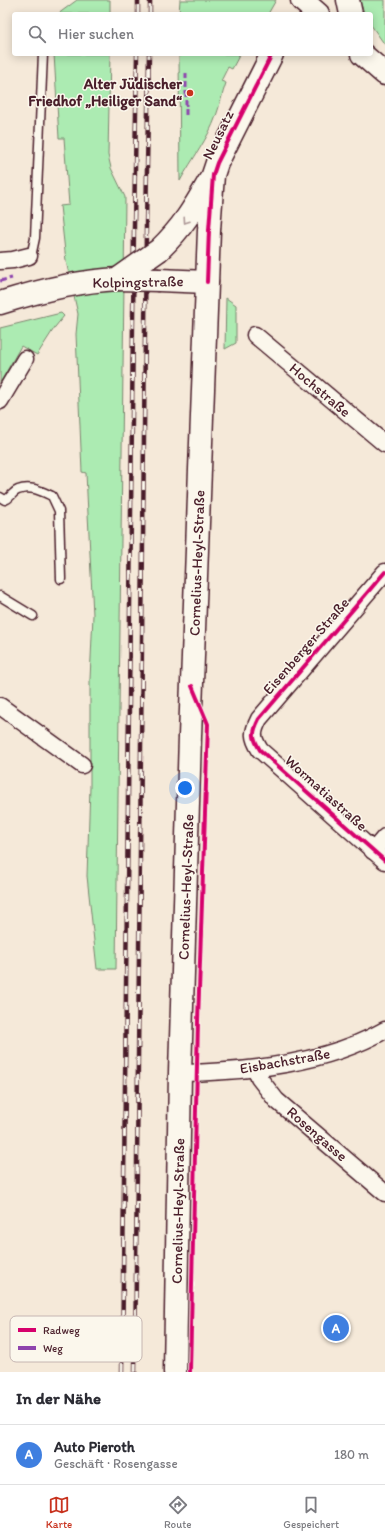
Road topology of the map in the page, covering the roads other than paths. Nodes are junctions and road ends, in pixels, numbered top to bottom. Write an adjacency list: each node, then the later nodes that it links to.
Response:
1 (302, 0): 3 (main road); 4 (main road)
2 (348, 0): 5 (main road)
3 (295, 12)
4 (316, 12)
5 (351, 12)
6 (44, 56): 11 (lane)
7 (271, 56): 10 (main road, Neusatz)
8 (365, 56): 9 (main road)
9 (385, 74)
10 (213, 175): 13 (main road, one-way to 13, bridge); 14 (main road, Neusatz)
11 (29, 256): 12 (street)
12 (0, 261)
13 (118, 279): 14 (main road, Kolpingstraße, bridge); 15 (main road, Kolpingstraße)
14 (207, 282): 33 (main road, Cornelius-Heyl-Straße)
15 (0, 303)
16 (255, 335): 19 (street, Hochstraße)
17 (24, 360): 18 (street)
18 (0, 401)
19 (385, 444)
20 (0, 497): 22 (lane)
21 (385, 572): 26 (street, Eisenberger Straße)
22 (61, 579)
23 (0, 596): 24 (lane)
24 (33, 616)
25 (0, 706): 27 (street)
26 (254, 739): 29 (street, Wormatiastraße)
27 (82, 765)
28 (385, 837): 29 (street)
29 (372, 851): 30 (street, Wormatiastraße)
30 (385, 861)
31 (385, 1030): 32 (street, Eisbachstraße)
32 (256, 1069): 33 (street, Eisbachstraße); 34 (street, Rosengasse)
33 (180, 1073): 35 (main road, Cornelius-Heyl-Straße)
34 (385, 1193)
35 (175, 1372)

